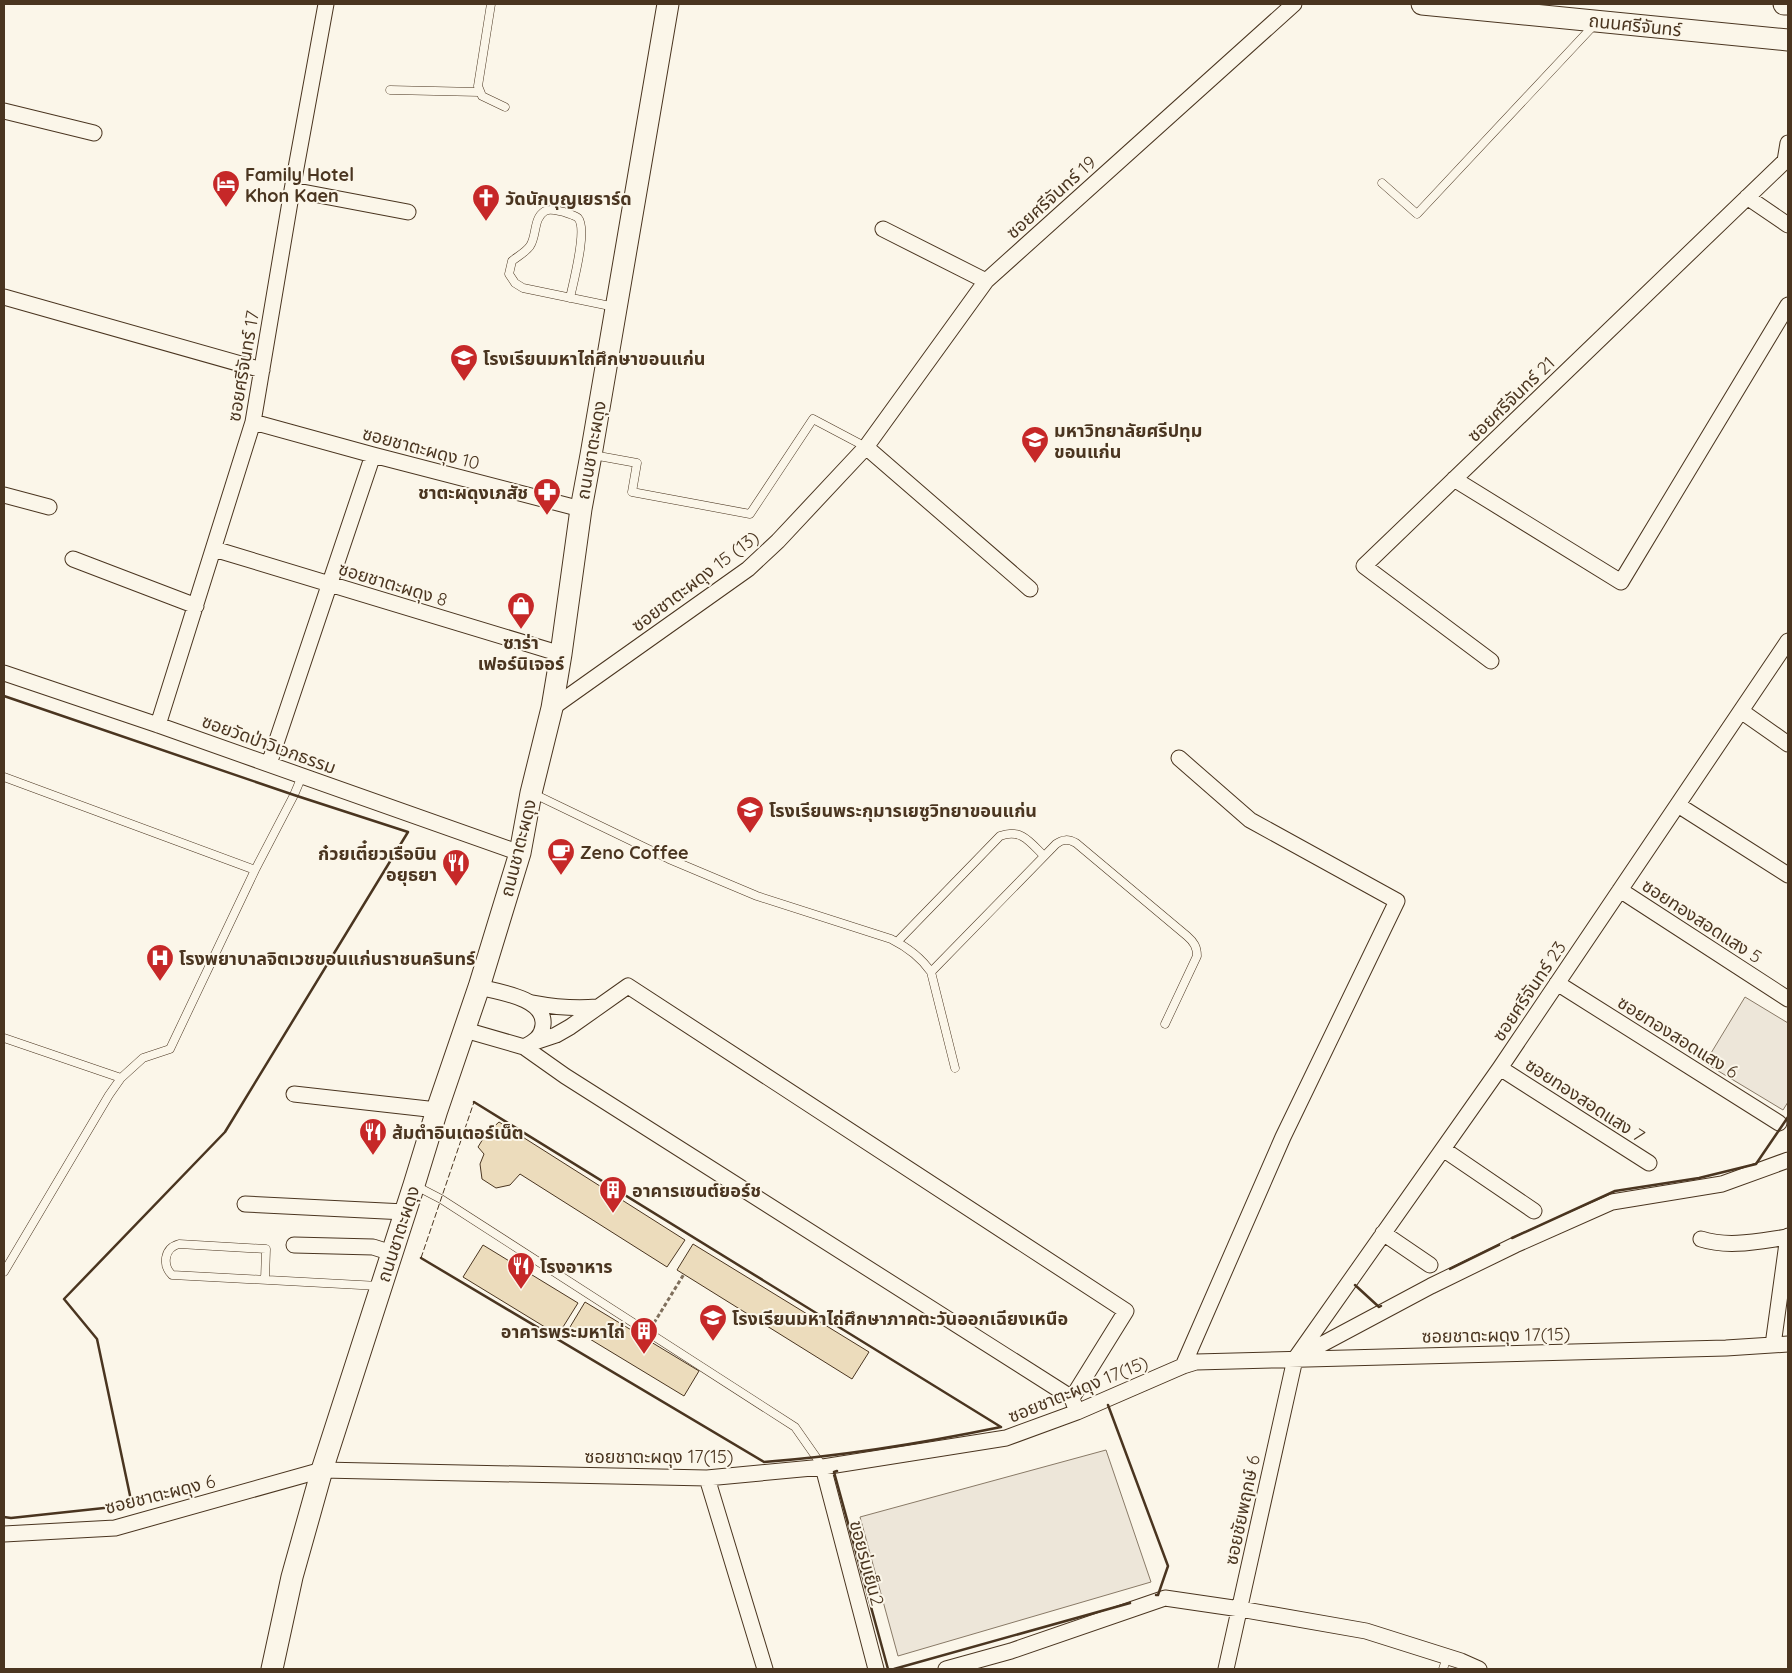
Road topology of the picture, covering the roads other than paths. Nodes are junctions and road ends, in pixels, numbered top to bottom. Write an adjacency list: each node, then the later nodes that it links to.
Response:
1 (326, 4): 17 (street, ซอยศรีจันทร์ 17)
2 (490, 4): 11 (lane)
3 (668, 4): 26 (street, ถนนชาตะผดุง)
4 (1294, 4): 22 (street, ซอยศรีจันทร์ 19)
5 (1423, 4): 8 (street, ถนนศรีจันทร์)
6 (1784, 4): 7 (street)
7 (1788, 4)
8 (1599, 21): 9 (street, ถนนศรีจันทร์); 16 (lane)
9 (1788, 40)
10 (390, 90): 11 (lane)
11 (479, 92): 12 (lane)
12 (505, 107)
13 (4, 111): 14 (street)
14 (94, 133)
15 (1788, 144): 18 (street, ซอยศรีจันทร์ 21)
16 (1382, 183)
17 (292, 190): 19 (street); 27 (street, ซอยศรีจันทร์ 17)
18 (1747, 197): 20 (street); 32 (street, ซอยศรีจันทร์ 21)
19 (408, 212)
20 (1788, 225)
21 (883, 229): 22 (street)
22 (986, 281): 29 (street, ซอยศรีจันทร์ 19)
23 (4, 297): 27 (street)
24 (570, 298): 24 (lane); 26 (lane)
25 (1788, 305): 32 (street)
26 (616, 307): 31 (street, ถนนชาตะผดุง)
27 (262, 370): 28 (street, ซอยศรีจันทร์ 17)
28 (253, 422): 30 (street, ซอยชาตะผดุง 10); 36 (street, ซอยศรีจันทร์ 17)
29 (866, 448): 31 (lane); 39 (street); 45 (street, ซอยชาตะผดุง 15 (13))
30 (373, 455): 35 (street, ซอยชาตะผดุง 10); 38 (street)
31 (591, 455): 35 (street, ถนนชาตะผดุง)
32 (1454, 480): 43 (street, ซอยศรีจันทร์ 21)
33 (4, 496): 34 (street)
34 (49, 507)
35 (580, 509): 42 (street, ถนนชาตะผดุง)
36 (214, 549): 38 (street, ซอยชาตะผดุง 8); 40 (street, ซอยศรีจันทร์ 17)
37 (73, 559): 40 (street)
38 (330, 584): 42 (street, ซอยชาตะผดุง 8); 50 (street)
39 (1030, 590)
40 (196, 606): 47 (street, ซอยศรีจันทร์ 17)
41 (1788, 641): 46 (street, ซอยศรีจันทร์ 23)
42 (561, 654): 45 (street, ถนนชาตะผดุง)
43 (1491, 661)
44 (4, 673): 47 (street, ซอยวัดป่าวิเวกธรรม)
45 (552, 708): 53 (street, ถนนชาตะผดุง)
46 (1741, 711): 48 (street); 54 (street, ซอยศรีจันทร์ 23)
47 (158, 725): 50 (street, ซอยวัดป่าวิเวกธรรม)
48 (1788, 744)
49 (1179, 758): 96 (street)
50 (269, 764): 51 (street, ซอยวัดป่าวิเวกธรรม)
51 (302, 776): 55 (street, ซอยวัดป่าวิเวกธรรม); 57 (lane)
52 (4, 777): 57 (lane)
53 (532, 793): 55 (street, ถนนชาตะผดุง); 60 (lane)
54 (1678, 805): 58 (street); 59 (street, ซอยศรีจันทร์ 23)
55 (520, 853): 63 (street, ถนนชาตะผดุง)
56 (1044, 856): 60 (lane); 61 (lane); 67 (lane)
57 (255, 870): 73 (lane)
58 (1788, 875)
59 (1620, 890): 62 (street, ซอยศรีจันทร์ 23); 64 (street, ซอยทองสอดแสง 5)
60 (897, 942): 61 (lane)
61 (931, 972): 71 (lane)
62 (1557, 983): 72 (street, ซอยศรีจันทร์ 23); 76 (street, ซอยทองสอดแสง 6)
63 (479, 986): 65 (street); 68 (street, ถนนชาตะผดุง)
64 (1788, 999)
65 (533, 1003): 66 (street); 70 (street)
66 (598, 1006): 70 (street); 97 (street)
67 (1165, 1024)
68 (465, 1030): 70 (street); 75 (street, ถนนชาตะผดุง)
69 (4, 1038): 73 (lane)
70 (529, 1044): 97 (street)
71 (955, 1068)
72 (1500, 1068): 77 (street, ซอยศรีจันทร์ 23); 79 (street, ซอยทองสอดแสง 7)
73 (122, 1078): 90 (lane)
74 (294, 1094): 75 (street)
75 (437, 1110): 80 (street, ถนนชาตะผดุง)
76 (1779, 1123)
77 (1443, 1149): 82 (street); 84 (street, ซอยศรีจันทร์ 23)
78 (1788, 1160): 95 (street)
79 (1650, 1163)
80 (414, 1185): 83 (street, ถนนชาตะผดุง); 99 (lane)
81 (245, 1204): 83 (street)
82 (1534, 1211)
83 (405, 1212): 88 (street, ถนนชาตะผดุง)
84 (1383, 1233): 89 (street); 95 (street, ซอยศรีจันทร์ 23)
85 (1788, 1237): 86 (street); 94 (street)
86 (1701, 1238)
87 (294, 1245): 88 (street)
88 (392, 1253): 92 (street, ถนนชาตะผดุง)
89 (1430, 1265)
90 (4, 1272)
91 (265, 1280): 91 (lane); 92 (lane)
92 (381, 1286): 100 (street, ถนนชาตะผดุง)
93 (1788, 1344): 94 (street, ซอยชาตะผดุง 17(15))
94 (1773, 1345): 95 (street, ซอยชาตะผดุง 17(15))
95 (1295, 1359): 96 (street, ซอยชาตะผดุง 17(15)); 103 (street, ซอยชัยพฤกษ์ 6)
96 (1183, 1366): 98 (street, ซอยชาตะผดุง 17(15))
97 (1072, 1398): 98 (street)
98 (1077, 1412): 99 (street, ซอยชาตะผดุง 17(15))
99 (823, 1467): 101 (street, ซอยชาตะผดุง 17(15)); 107 (street, ขอยร่มเย็น2)
100 (322, 1470): 101 (street, ซอยชาตะผดุง 17(15)); 102 (street, ซอยชาตะผดุง 6); 105 (street, ถนนชาตะผดุง)
101 (707, 1478): 106 (street)
102 (4, 1534)
103 (1240, 1609): 104 (street); 108 (street); 109 (street, ซอยชัยพฤกษ์ 6)
104 (1445, 1663): 110 (street)
105 (272, 1669)
106 (765, 1669)
107 (876, 1669)
108 (946, 1669)
109 (1226, 1669)
110 (1479, 1669)

